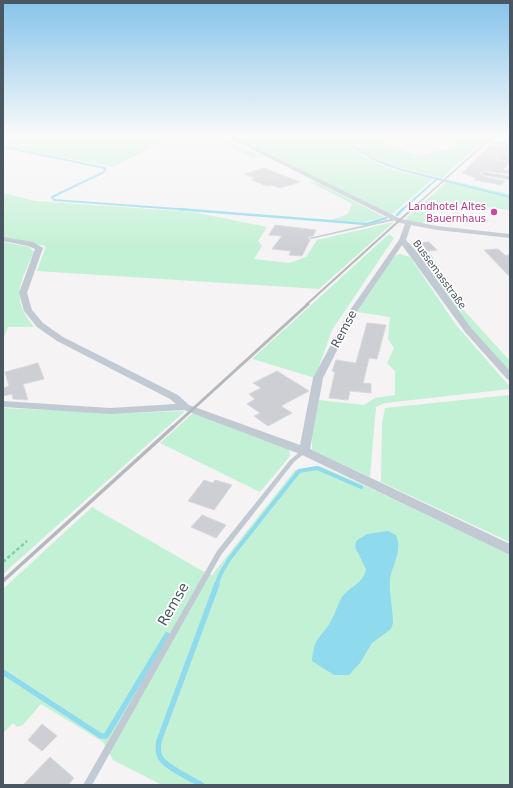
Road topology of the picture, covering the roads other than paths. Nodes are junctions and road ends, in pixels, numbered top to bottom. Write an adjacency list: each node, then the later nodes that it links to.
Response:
1 (301, 173): 4 (street)
2 (484, 174): 3 (street)
3 (510, 178)
4 (395, 219): 5 (street); 7 (lane)
5 (408, 224): 6 (street); 9 (street, Bussemasstraße)
6 (510, 236)
7 (312, 238)
8 (3, 239): 12 (street)
9 (402, 240): 10 (street, Bussemasstraße); 13 (street, Remse)
10 (510, 377)
11 (3, 404): 12 (street)
12 (185, 406): 13 (street)
13 (304, 451): 14 (street); 15 (lane, Remse)
14 (510, 550)
15 (87, 785)

